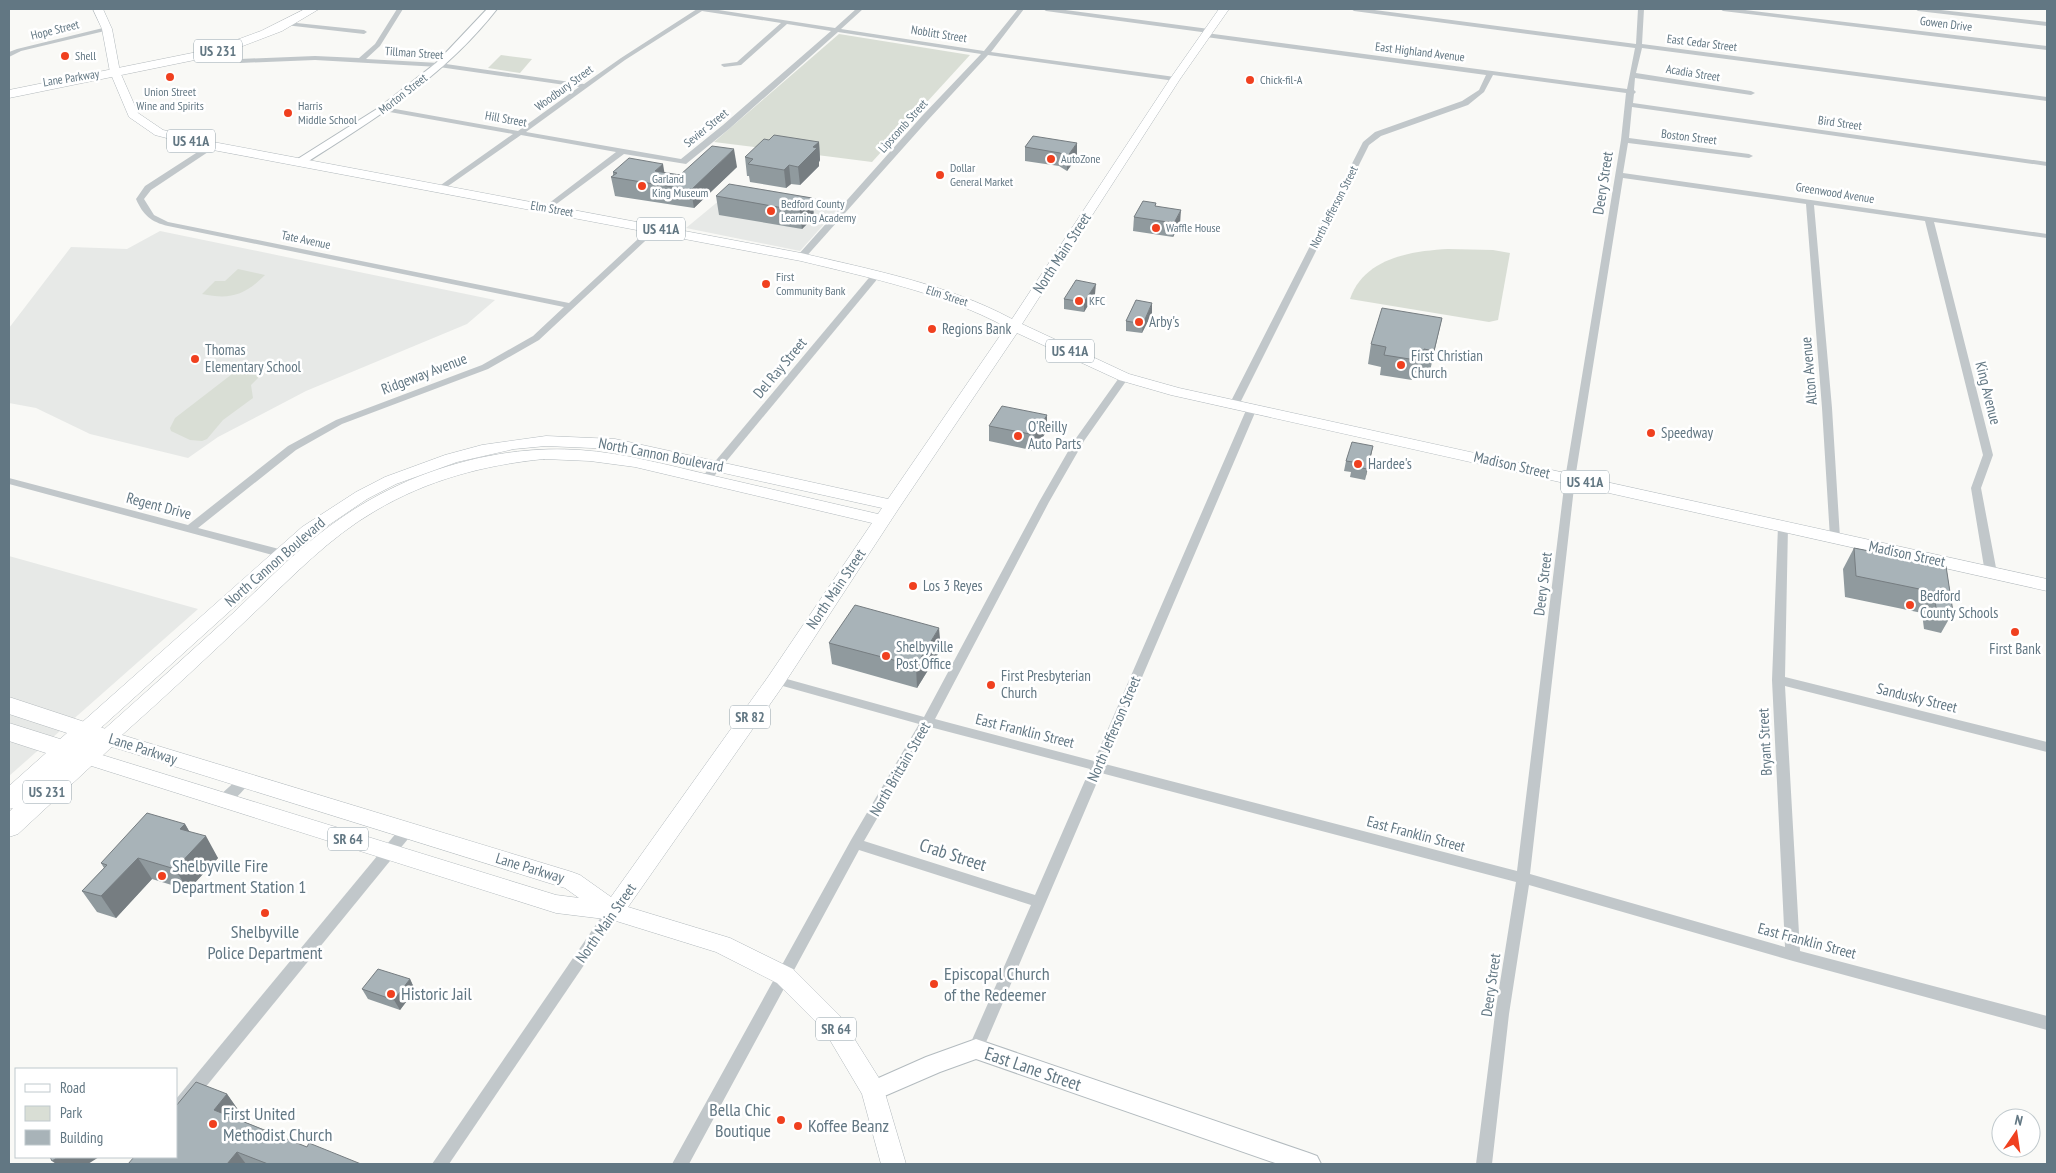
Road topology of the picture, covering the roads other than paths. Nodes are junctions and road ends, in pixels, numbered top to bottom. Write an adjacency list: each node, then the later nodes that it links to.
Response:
1 (98, 9): 17 (main road, US 41A)
2 (313, 9): 15 (highway, US 231)
3 (400, 9): 27 (street)
4 (492, 9): 30 (street, Morton Street)
5 (701, 9): 14 (street, Noblitt Street); 35 (street, Woodbury Street)
6 (860, 9): 18 (street, Sevier Street)
7 (1021, 9): 25 (street, Lipscomb Street)
8 (1046, 9): 20 (street, East Highland Avenue)
9 (1224, 9): 20 (main road, North Main Street)
10 (1354, 9): 21 (street, East Cedar Street)
11 (1642, 9): 21 (street, Deery Street)
12 (1723, 9): 23 (street, Gowen Drive)
13 (1918, 9): 16 (street)
14 (786, 22): 18 (street, Noblitt Street); 29 (street)
15 (287, 24): 19 (street); 31 (highway, US 231)
16 (2047, 24)
17 (107, 29): 24 (street, Hope Street); 31 (main road, US 41A)
18 (837, 29): 25 (street, Noblitt Street); 46 (street, Sevier Street)
19 (364, 32)
20 (1208, 33): 32 (street, East Highland Avenue); 34 (main road, North Main Street)
21 (1639, 46): 33 (street, Deery Street); 40 (street, East Cedar Street)
22 (9, 48): 24 (street)
23 (2047, 48)
24 (19, 50): 26 (street, Hope Street)
25 (986, 53): 34 (street, Noblitt Street); 57 (street, Lipscomb Street)
26 (9, 55)
27 (360, 60): 28 (street, Tillman Street); 30 (street, Tillman Street)
28 (240, 61)
29 (724, 64)
30 (439, 66): 35 (street, Tillman Street); 42 (street, Morton Street)
31 (115, 72): 36 (highway, Lane Parkway / US 231); 39 (highway, Lane Parkway / US 231); 45 (main road, Elm Street / US 41A)
32 (1491, 72): 37 (street, East Highland Avenue); 62 (street, North Jefferson Street)
33 (1632, 74): 37 (street, Deery Street); 38 (street, Acadia Street)
34 (1175, 79): 60 (main road, North Main Street)
35 (586, 86): 43 (street, Woodbury Street)
36 (9, 89)
37 (1632, 92): 41 (street, Deery Street)
38 (1750, 93)
39 (9, 94)
40 (2047, 99)
41 (1630, 105): 44 (street, Deery Street); 49 (street, Bird Street)
42 (384, 109): 43 (street, Hill Street); 48 (street, Morton Street)
43 (522, 133): 46 (street, Hill Street); 51 (street, Woodbury Street)
44 (1625, 140): 47 (street, Boston Street); 50 (street, Deery Street)
45 (213, 146): 48 (main road, Elm Street / US 41A); 59 (street, Tate Avenue)
46 (623, 151): 53 (street)
47 (1749, 156)
48 (300, 162): 51 (main road, Elm Street / US 41A)
49 (2047, 164)
50 (1619, 175): 52 (street, Greenwood Avenue); 66 (street, Deery Street)
51 (441, 188): 53 (main road, Elm Street / US 41A)
52 (1810, 202): 54 (street, Greenwood Avenue); 71 (street, Alton Avenue)
53 (547, 209): 55 (main road, Elm Street / US 41A)
54 (1929, 220): 56 (street, Greenwood Avenue); 74 (street, King Avenue)
55 (655, 228): 57 (main road, Elm Street / US 41A); 59 (street, Ridgeway Avenue)
56 (2047, 236)
57 (801, 257): 58 (main road, Elm Street / US 41A)
58 (876, 275): 60 (main road, Elm Street / US 41A); 64 (street, Del Ray Street)
59 (570, 306): 70 (street, Ridgeway Avenue)
60 (1014, 326): 61 (main road, Madison Street / US 41A); 68 (main road, North Main Street)
61 (1124, 377): 62 (main road, Madison Street / US 41A); 79 (street, North Brittain Street)
62 (1234, 404): 63 (main road, Madison Street / US 41A)
63 (1252, 408): 66 (main road, Madison Street / US 41A); 84 (street, North Jefferson Street)
64 (719, 465): 65 (street, Del Ray Street); 68 (main road, North Cannon Boulevard); 72 (main road, North Cannon Boulevard)
65 (706, 479): 68 (main road, North Cannon Boulevard); 73 (main road, North Cannon Boulevard)
66 (1570, 479): 69 (main road, Madison Street / US 41A); 92 (street, Deery Street)
67 (9, 482): 70 (street, Regent Drive)
68 (887, 513): 76 (main road, North Main Street / SR 82)
69 (1783, 526): 71 (main road, Madison Street / US 41A); 77 (street, Bryant Street)
70 (190, 529): 72 (street, Regent Drive)
71 (1835, 538): 74 (main road, Madison Street / US 41A)
72 (282, 554): 73 (street, Regent Drive); 81 (main road, North Cannon Boulevard)
73 (302, 560): 81 (main road, North Cannon Boulevard)
74 (1991, 573): 75 (main road, Madison Street / US 41A)
75 (2047, 585)
76 (776, 680): 79 (street, East Franklin Street); 94 (main road, North Main Street / SR 82)
77 (1778, 680): 82 (street, Sandusky Street); 95 (street, Bryant Street)
78 (9, 705): 81 (highway, Lane Parkway)
79 (927, 722): 84 (street, East Franklin Street); 90 (street, North Brittain Street)
80 (9, 732): 83 (highway, Lane Parkway)
81 (96, 734): 83 (highway, North Cannon Boulevard / US 231); 85 (main road, Lane Parkway / SR 64)
82 (2047, 747)
83 (75, 753): 86 (highway, North Cannon Boulevard / US 231); 87 (main road, Lane Parkway / SR 64); 88 (highway, North Cannon Boulevard / US 231)
84 (1098, 767): 92 (street, East Franklin Street); 93 (street, North Jefferson Street)
85 (244, 781): 87 (street); 89 (main road, Lane Parkway / SR 64)
86 (9, 800)
87 (224, 800): 91 (main road, Lane Parkway / SR 64)
88 (9, 827)
89 (407, 830): 91 (street); 94 (main road, Lane Parkway / SR 64)
90 (856, 844): 93 (street, Crab Street); 96 (street, North Brittain Street)
91 (389, 852): 94 (main road, Lane Parkway / SR 64); 100 (street)
92 (1522, 878): 95 (street, East Franklin Street); 105 (street, Deery Street)
93 (1039, 902): 98 (street, North Jefferson Street)
94 (613, 911): 96 (main road, SR 64); 101 (street, North Main Street)
95 (1793, 955): 97 (street, East Franklin Street)
96 (786, 976): 99 (main road, SR 64); 102 (street, North Brittain Street)
97 (2047, 1023)
98 (976, 1049): 99 (street, East Lane Street); 104 (street, East Lane Street)
99 (873, 1091): 103 (main road, SR 64)
100 (178, 1109)
101 (440, 1164)
102 (680, 1164)
103 (892, 1164)
104 (1309, 1164)
105 (1484, 1164)

